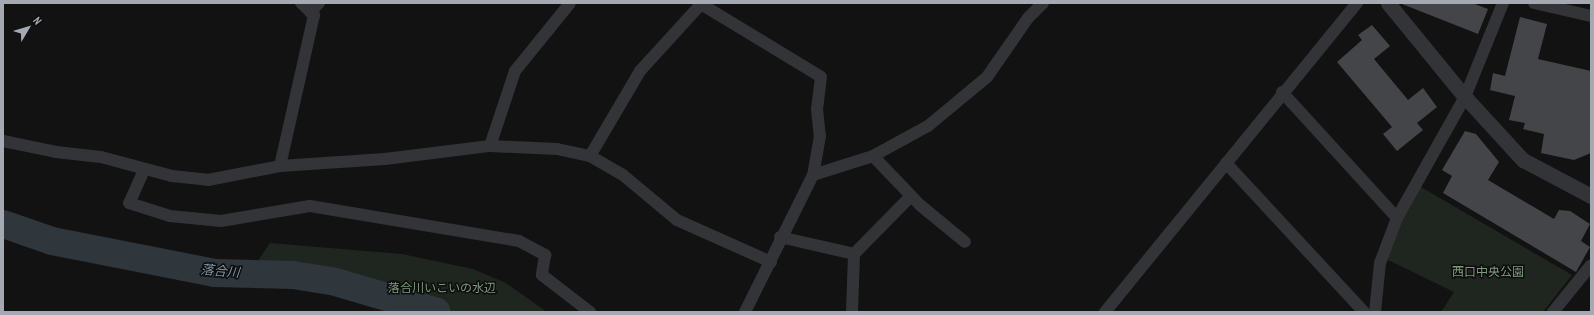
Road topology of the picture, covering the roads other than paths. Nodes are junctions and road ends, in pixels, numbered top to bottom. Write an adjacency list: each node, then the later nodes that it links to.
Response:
1 (301, 3): 10 (street)
2 (319, 3): 10 (street)
3 (570, 3): 15 (street)
4 (1357, 3): 12 (street)
5 (1388, 3): 13 (street)
6 (1503, 3): 13 (street)
7 (1534, 3): 11 (street)
8 (701, 4): 16 (street); 21 (street)
9 (1040, 4): 17 (street)
10 (310, 12): 19 (street)
11 (1591, 16)
12 (1282, 92): 18 (street); 24 (street)
13 (1465, 96): 23 (street); 24 (street)
14 (3, 141): 20 (street)
15 (490, 146): 16 (street); 19 (street)
16 (590, 156): 28 (street)
17 (873, 156): 21 (street); 22 (street)
18 (1226, 163): 33 (street); 34 (street)
19 (280, 166): 20 (street)
20 (144, 170): 30 (street)
21 (813, 175): 25 (street)
22 (911, 196): 26 (street); 27 (street)
23 (1591, 196)
24 (1397, 218): 35 (street)
25 (780, 237): 27 (street); 28 (street)
26 (965, 242)
27 (854, 254): 32 (street)
28 (771, 262): 31 (street)
29 (1591, 265): 36 (street)
30 (590, 312)
31 (745, 312)
32 (852, 312)
33 (1105, 312)
34 (1364, 312)
35 (1375, 312)
36 (1553, 312)

